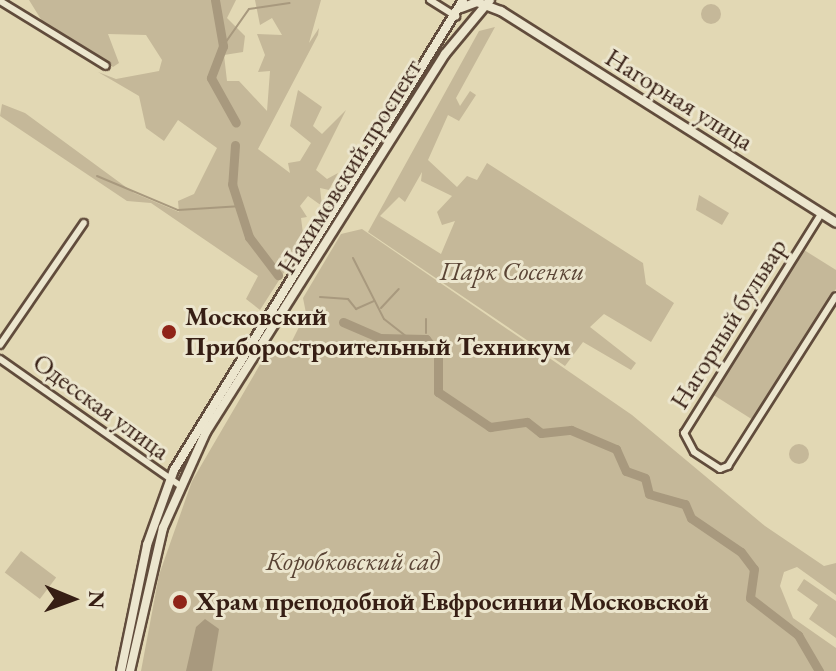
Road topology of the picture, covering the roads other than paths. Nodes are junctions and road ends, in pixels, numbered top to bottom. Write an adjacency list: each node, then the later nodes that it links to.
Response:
1 (430, 0): 5 (street)
2 (498, 0): 6 (main road)
3 (0, 1): 8 (street)
4 (485, 1): 5 (main road); 6 (main road, Нагорная улица); 7 (main road, Нахимовский проспект)
5 (460, 8): 15 (main road, Нахимовский проспект)
6 (501, 11): 7 (main road); 9 (main road, Нагорная улица)
7 (470, 18): 16 (main road, Нахимовский проспект)
8 (106, 66)
9 (821, 214): 11 (main road, Нагорная улица); 12 (street, Нагорный бульвар)
10 (84, 223): 13 (street)
11 (836, 223)
12 (836, 296)
13 (0, 345)
14 (0, 359): 15 (street, Одесская улица)
15 (170, 480): 16 (street, Одесская улица); 17 (main road, Нахимовский проспект)
16 (179, 485): 18 (main road, Нахимовский проспект)
17 (121, 671)
18 (130, 671)

